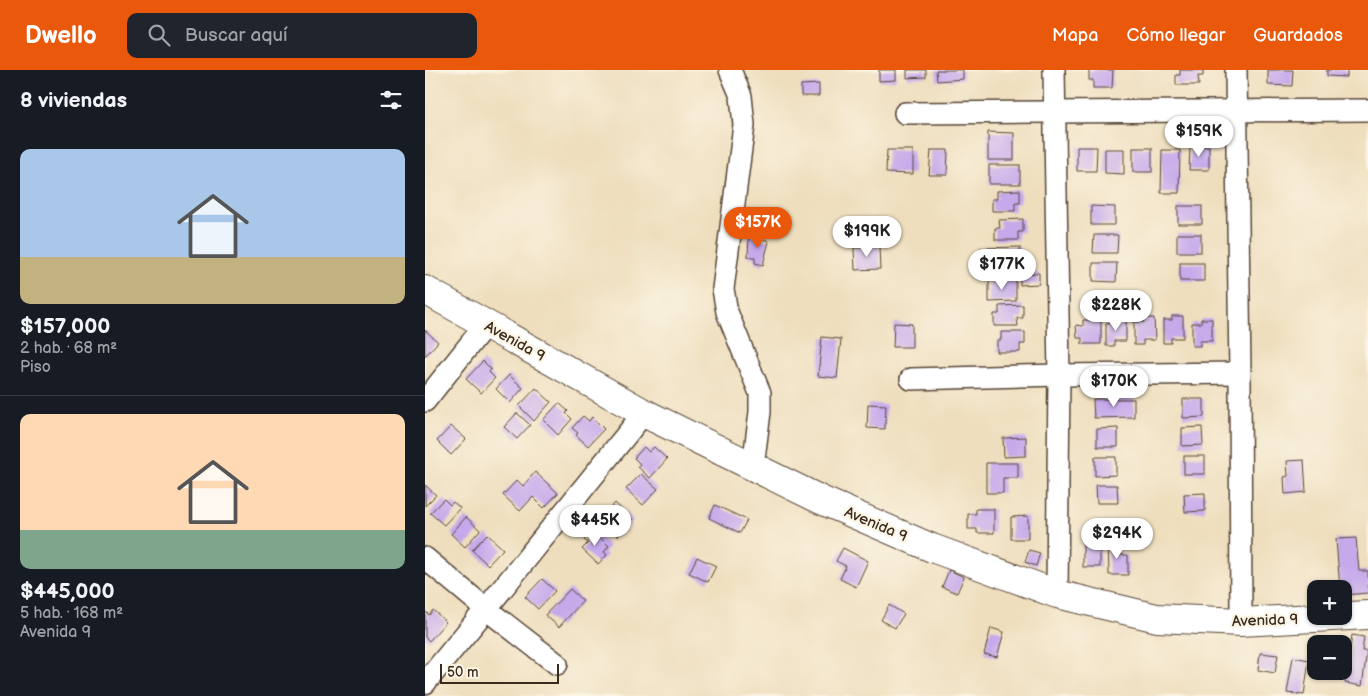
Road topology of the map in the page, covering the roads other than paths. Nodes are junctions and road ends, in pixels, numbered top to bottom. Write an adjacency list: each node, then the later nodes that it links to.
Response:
1 (730, 70): 15 (street)
2 (1054, 70): 6 (street)
3 (1236, 70): 4 (street)
4 (1236, 110): 5 (street); 6 (street); 10 (street)
5 (1368, 110)
6 (1054, 112): 7 (street); 11 (street)
7 (905, 113)
8 (425, 290): 9 (main road, Avenida 9)
9 (486, 324): 13 (street); 14 (main road, Avenida 9)
10 (1240, 374): 11 (street); 20 (street)
11 (1059, 375): 12 (street); 17 (street)
12 (911, 378)
13 (425, 402)
14 (644, 413): 15 (main road, Avenida 9); 18 (street)
15 (753, 466): 17 (main road, Avenida 9)
16 (425, 558): 18 (street)
17 (1057, 594): 20 (main road, Avenida 9)
18 (486, 609): 21 (street); 22 (street)
19 (1368, 615): 20 (main road, Avenida 9)
20 (1241, 622)
21 (557, 664)
22 (425, 683)

